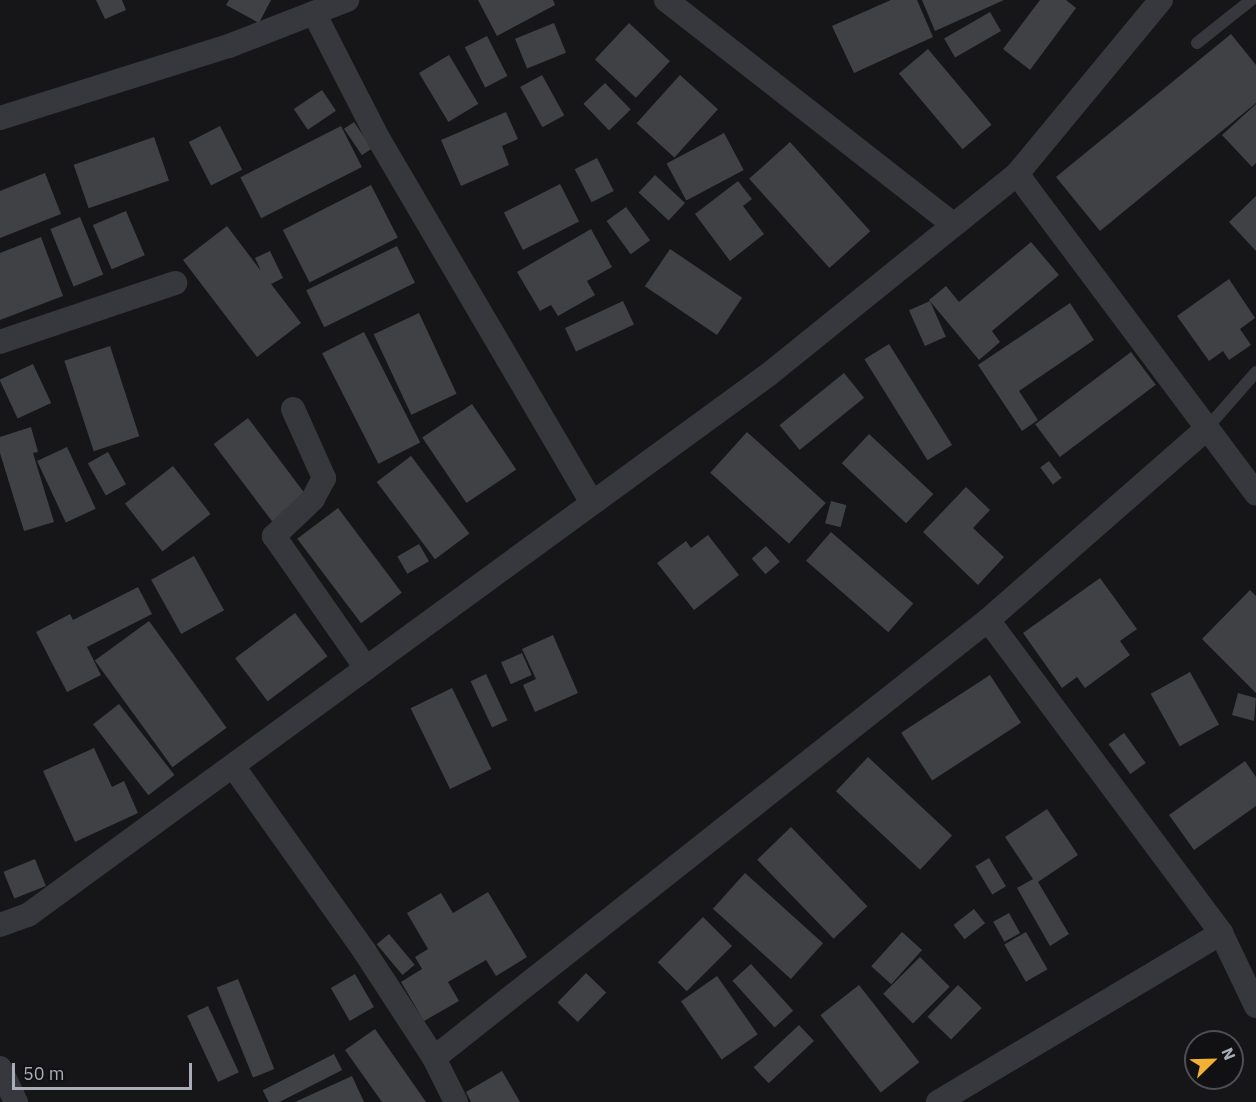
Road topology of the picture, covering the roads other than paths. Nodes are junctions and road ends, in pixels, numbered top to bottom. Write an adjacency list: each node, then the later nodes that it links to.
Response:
1 (347, 0): 5 (street)
2 (666, 0): 9 (street)
3 (1161, 0): 8 (street)
4 (1251, 0): 6 (lane)
5 (314, 13): 7 (street); 16 (street)
6 (1197, 43)
7 (0, 118)
8 (1017, 174): 9 (street); 14 (street)
9 (954, 225): 16 (street)
10 (175, 283): 11 (street)
11 (0, 342)
12 (1256, 372): 14 (lane)
13 (293, 409): 18 (street)
14 (1206, 429): 15 (street); 17 (street)
15 (1256, 493)
16 (592, 503): 18 (street)
17 (988, 620): 21 (street); 23 (street)
18 (366, 668): 19 (street)
19 (233, 765): 20 (street); 23 (street)
20 (0, 925)
21 (1221, 933): 22 (street); 27 (street)
22 (1256, 1006)
23 (434, 1059): 26 (street)
24 (0, 1068): 25 (street)
25 (16, 1102)
26 (456, 1102)
27 (938, 1102)

